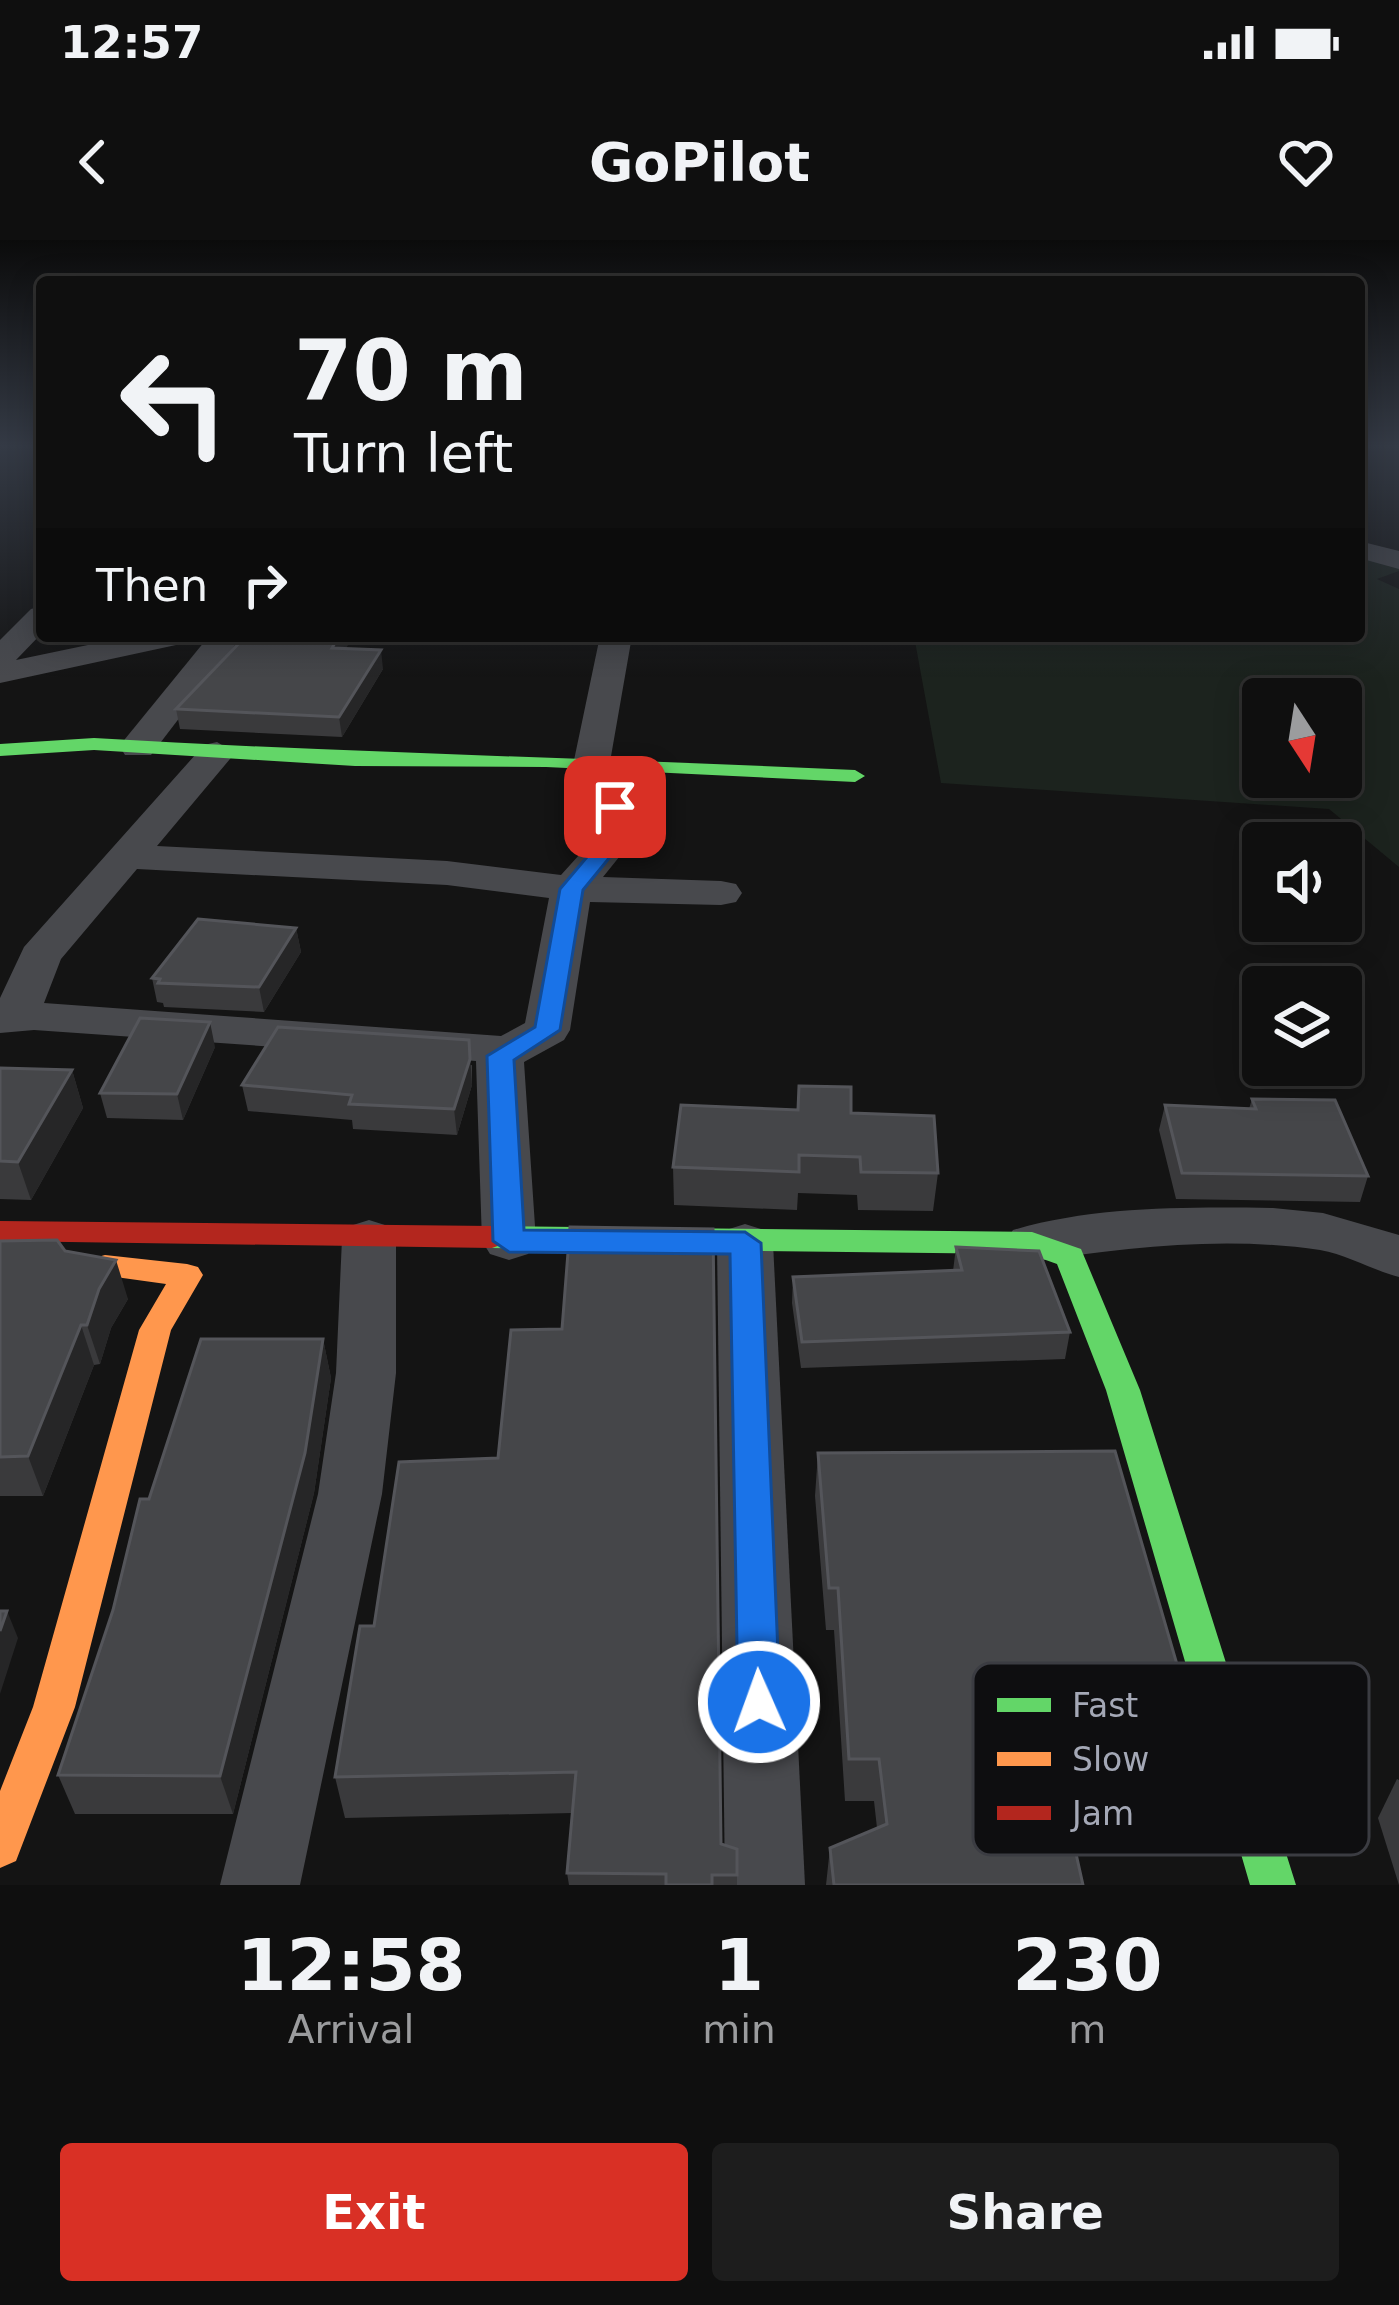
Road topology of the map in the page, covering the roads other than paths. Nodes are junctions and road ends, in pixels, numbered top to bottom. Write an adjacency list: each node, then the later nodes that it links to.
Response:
1 (1365, 551): 2 (street)
2 (1399, 560)
3 (36, 621): 7 (street)
4 (147, 642): 8 (street)
5 (221, 642): 9 (street)
6 (616, 642): 12 (street)
7 (0, 658)
8 (0, 673)
9 (137, 747): 10 (street); 11 (street)
10 (0, 750)
11 (217, 753): 12 (street); 14 (street)
12 (607, 767): 13 (street); 15 (street)
13 (855, 776)
14 (131, 857): 15 (street); 17 (street)
15 (572, 889): 16 (street); 18 (street)
16 (722, 893)
17 (8, 1017): 18 (street)
18 (500, 1056): 21 (street)
19 (0, 1231): 20 (street)
20 (369, 1239): 21 (street); 31 (street)
21 (509, 1241): 22 (street)
22 (745, 1243): 23 (street); 32 (street)
23 (1032, 1244): 25 (street); 28 (street)
24 (0, 1253): 26 (street)
25 (1399, 1258)
26 (36, 1259)
27 (78, 1264): 29 (street)
28 (1206, 1663)
29 (0, 1846)
30 (1264, 1855): 33 (street)
31 (260, 1885)
32 (765, 1885)
33 (1273, 1885)

